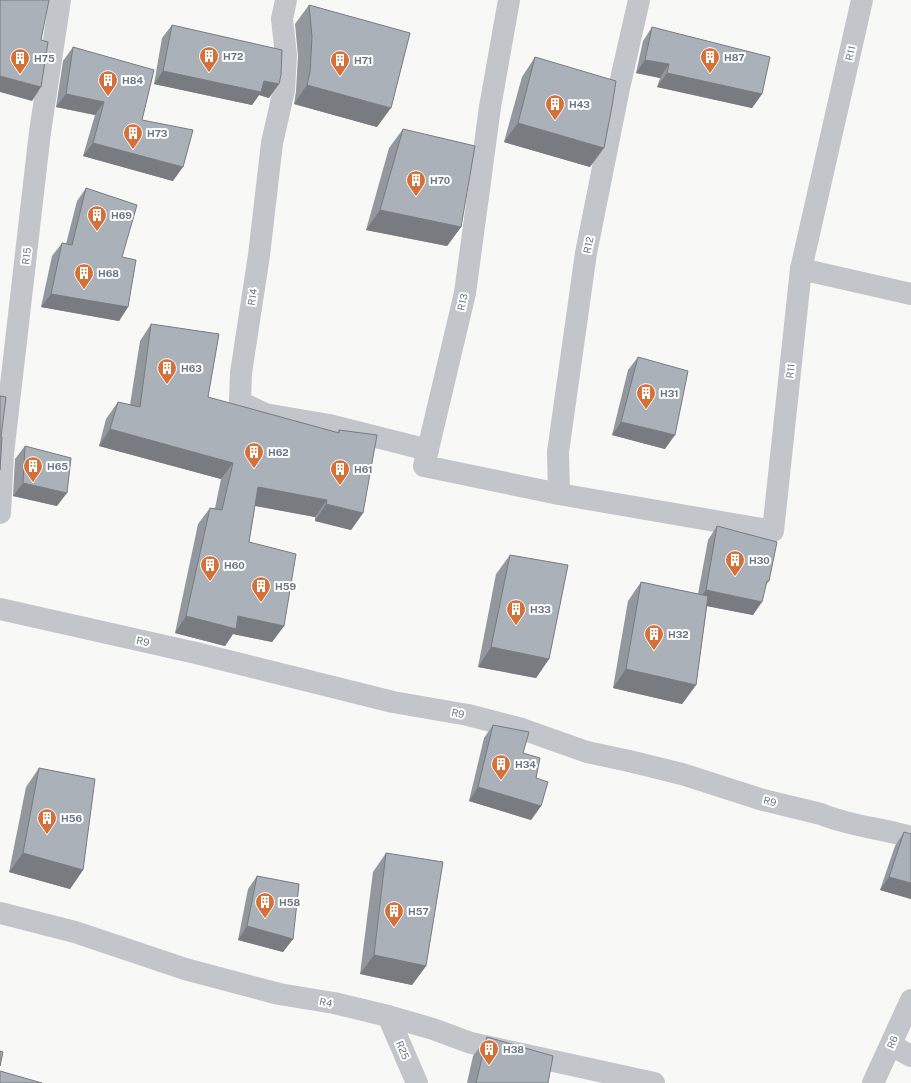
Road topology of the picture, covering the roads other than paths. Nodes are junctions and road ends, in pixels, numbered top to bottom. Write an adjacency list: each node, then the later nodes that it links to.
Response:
1 (60, 0): 10 (street, R15)
2 (286, 0): 8 (street, R14)
3 (509, 0): 8 (street, R13)
4 (639, 0): 9 (street, R12)
5 (862, 0): 6 (street, R11)
6 (801, 269): 7 (street); 9 (street, R11)
7 (911, 294)
8 (428, 450): 9 (street, R13)
9 (559, 494)
10 (0, 512)
11 (0, 609): 12 (street, R9)
12 (911, 837)
13 (0, 913): 15 (street, R4)
14 (911, 1000): 16 (street, R6)
15 (388, 1016): 18 (street, R25); 19 (street, R4)
16 (891, 1045): 17 (street); 20 (street, R6)
17 (911, 1056)
18 (417, 1083)
19 (654, 1083)
20 (873, 1083)

